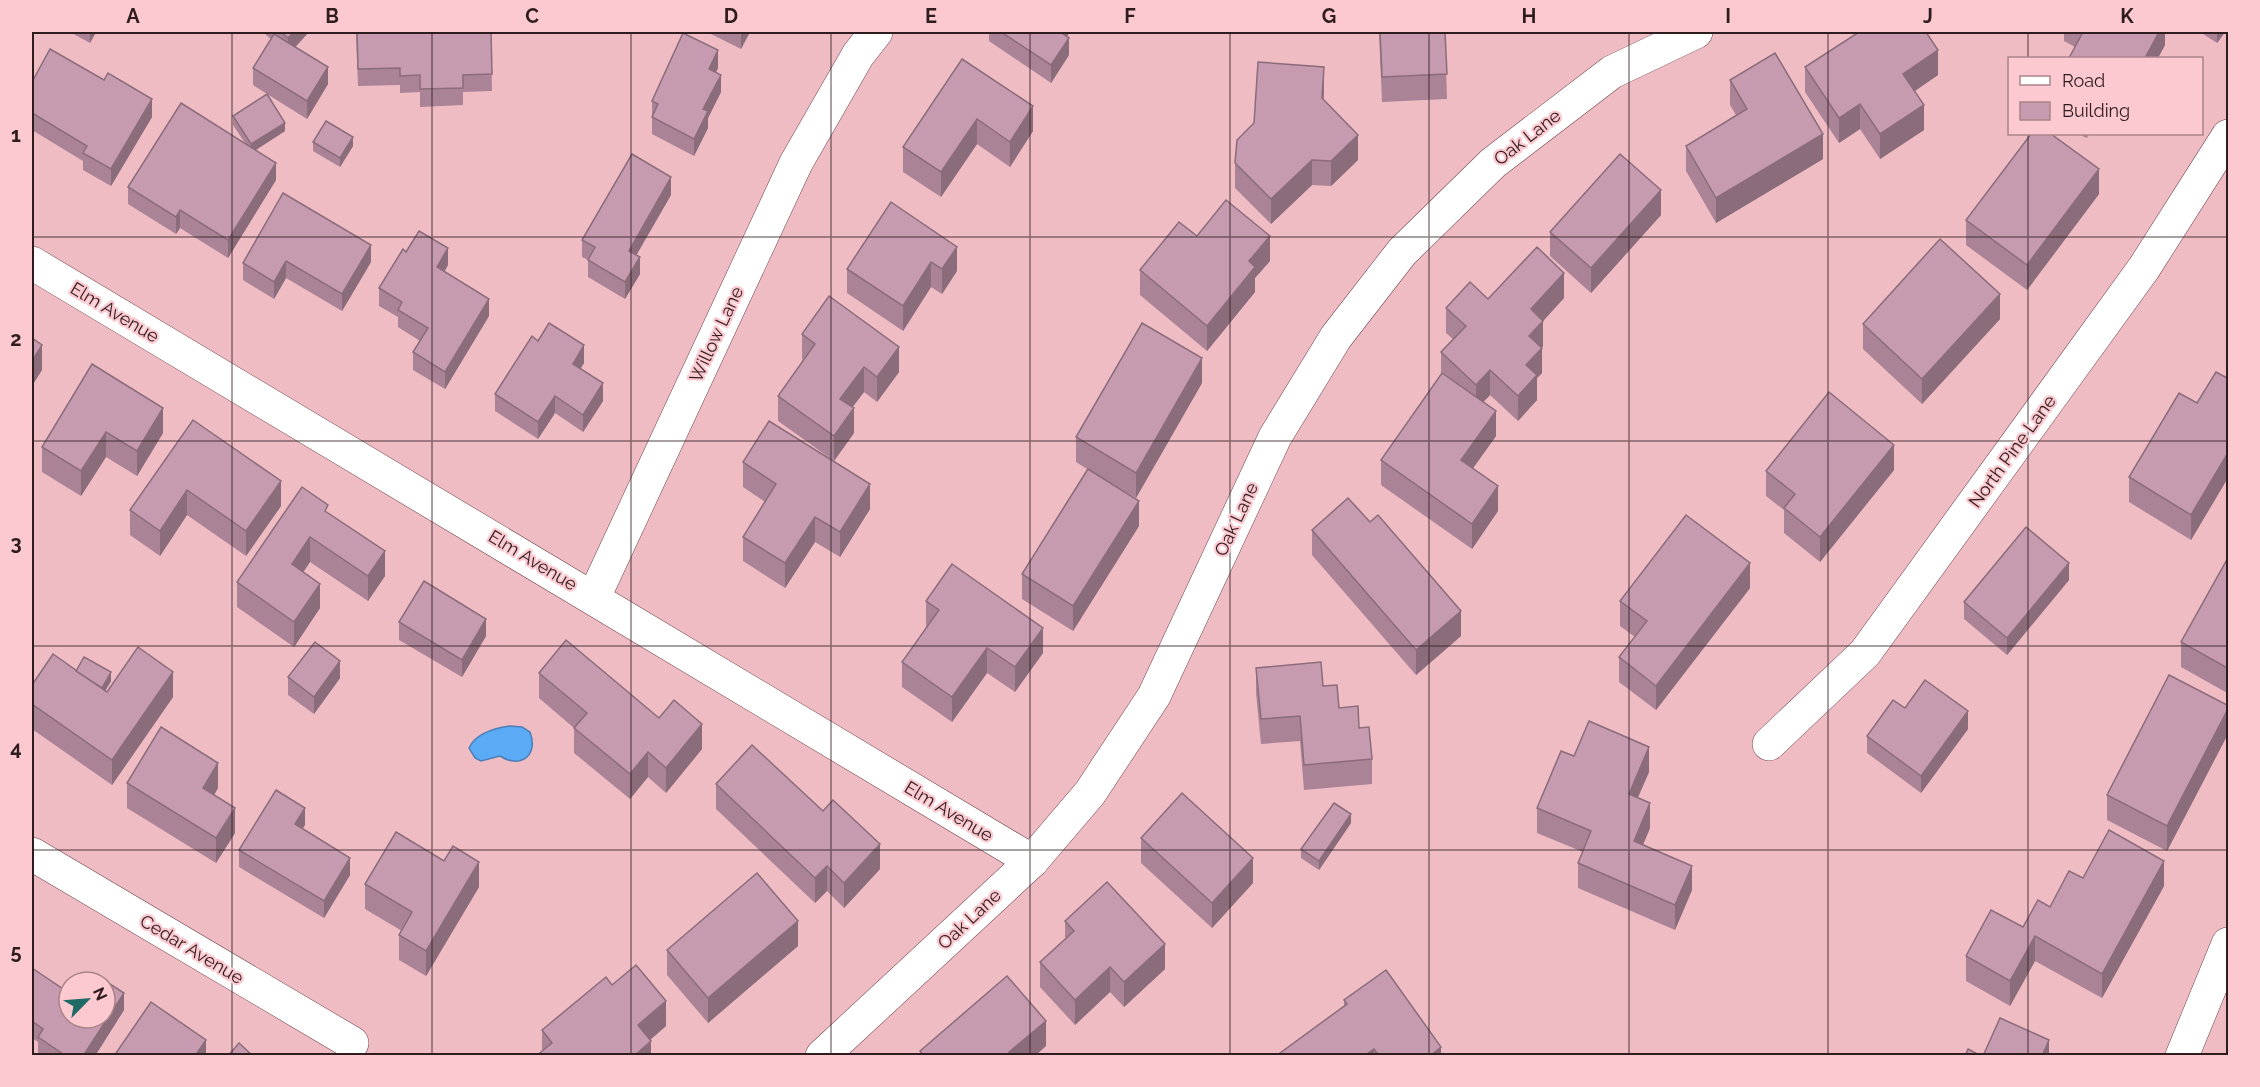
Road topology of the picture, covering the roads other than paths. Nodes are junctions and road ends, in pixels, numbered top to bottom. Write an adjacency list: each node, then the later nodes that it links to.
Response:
1 (876, 32): 5 (street, Willow Lane)
2 (1696, 32): 8 (street, Oak Lane)
3 (2229, 136): 6 (street, North Pine Lane)
4 (32, 263): 5 (street, Elm Avenue)
5 (594, 597): 8 (street, Elm Avenue)
6 (1768, 744)
7 (32, 854): 10 (street, Cedar Avenue)
8 (1032, 861): 11 (street, Oak Lane)
9 (2229, 944): 12 (street)
10 (352, 1043)
11 (822, 1056)
12 (2182, 1056)

